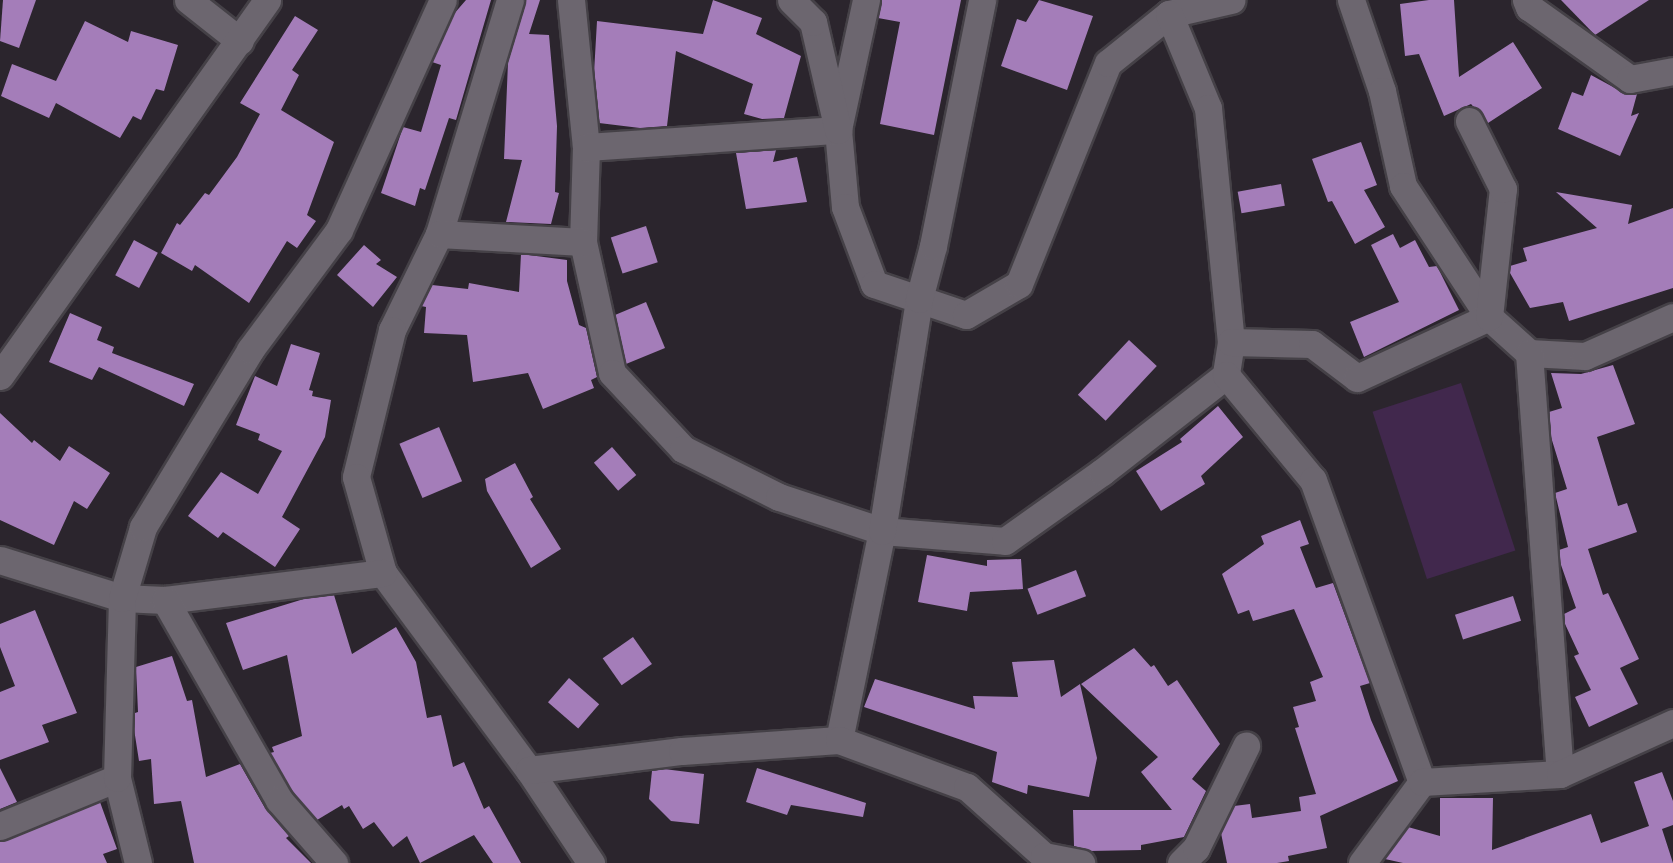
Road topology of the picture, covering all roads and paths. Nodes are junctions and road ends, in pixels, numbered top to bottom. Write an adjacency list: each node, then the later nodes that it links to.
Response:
1 (188, 0): 13 (street)
2 (267, 0): 13 (street)
3 (443, 0): 30 (street)
4 (510, 0): 18 (street)
5 (571, 0): 17 (street)
6 (791, 0): 16 (street)
7 (866, 0): 16 (street)
8 (982, 0): 20 (street)
9 (1231, 0): 12 (street)
10 (1351, 0): 21 (street)
11 (1531, 2): 14 (street)
12 (1169, 14): 20 (street); 23 (street)
13 (240, 41): 26 (street)
14 (1673, 71)
15 (1469, 121): 21 (street)
16 (838, 130): 17 (street); 20 (street)
17 (586, 147): 19 (street)
18 (439, 234): 19 (street); 29 (street)
19 (583, 242): 27 (street)
20 (919, 299): 27 (street)
21 (1490, 317): 23 (street); 24 (street)
22 (1673, 317): 24 (street)
23 (1231, 342): 25 (street)
24 (1529, 353): 36 (street)
25 (1226, 375): 27 (street); 38 (street)
26 (0, 376)
27 (882, 531): 33 (street)
28 (0, 560): 30 (street)
29 (383, 573): 31 (street); 35 (street)
30 (122, 598): 31 (street); 37 (street)
31 (165, 600): 42 (street)
32 (1673, 723): 36 (street)
33 (839, 740): 35 (street); 44 (street)
34 (1246, 746): 40 (street)
35 (529, 770): 43 (street)
36 (1560, 774): 38 (street)
37 (117, 778): 39 (street); 41 (street)
38 (1422, 782): 45 (street)
39 (0, 826)
40 (1195, 858)
41 (138, 863)
42 (334, 863)
43 (591, 863)
44 (1081, 863)
45 (1362, 863)

